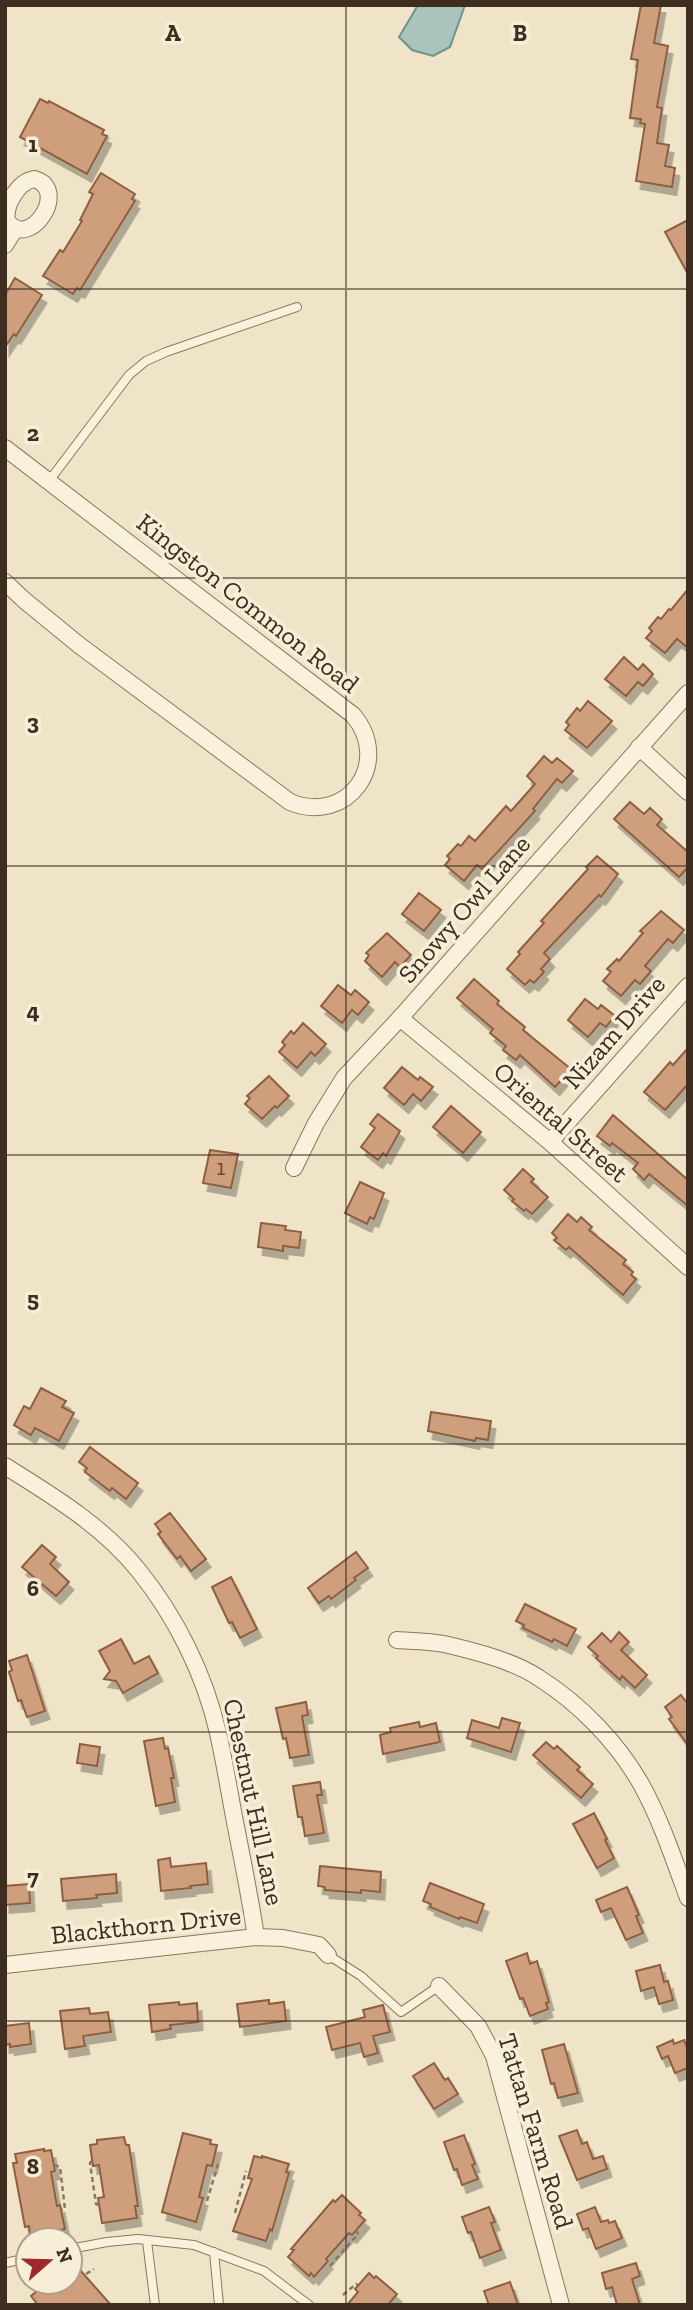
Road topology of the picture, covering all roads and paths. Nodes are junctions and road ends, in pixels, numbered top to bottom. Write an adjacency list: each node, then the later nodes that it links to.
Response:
1 (15, 229): 2 (street)
2 (5, 245)
3 (297, 307): 5 (lane)
4 (5, 448): 5 (street, Kingston Common Road)
5 (49, 481): 6 (street, Kingston Common Road)
6 (5, 582)
7 (688, 693): 8 (street, Snowy Owl Lane)
8 (639, 747): 9 (street); 11 (street, Snowy Owl Lane)
9 (688, 792)
10 (688, 986): 12 (street, Nizam Drive)
11 (400, 1018): 12 (street, Oriental Street); 13 (street, Snowy Owl Lane)
12 (550, 1142): 14 (street, Oriental Street)
13 (294, 1168)
14 (688, 1267)
15 (5, 1466): 18 (street, Chestnut Hill Lane)
16 (397, 1640): 17 (street)
17 (688, 1898)
18 (256, 1937): 19 (street, Blackthorn Drive); 20 (street, Blackthorn Drive)
19 (328, 1955): 21 (lane)
20 (5, 1965)
21 (439, 1986): 42 (street, Tattan Farm Road)
22 (92, 2161): 27 (path)
23 (218, 2164): 26 (path)
24 (54, 2165): 28 (path)
25 (246, 2171): 29 (path)
26 (207, 2201)
27 (99, 2205)
28 (61, 2210)
29 (235, 2213)
30 (356, 2230): 34 (path)
31 (147, 2241): 32 (lane); 33 (lane); 39 (lane)
32 (84, 2246)
33 (214, 2252): 40 (lane); 41 (lane)
34 (330, 2266)
35 (94, 2269): 36 (path)
36 (86, 2274)
37 (358, 2285): 38 (path)
38 (343, 2295)
39 (155, 2305)
40 (219, 2305)
41 (309, 2305)
42 (561, 2305)

